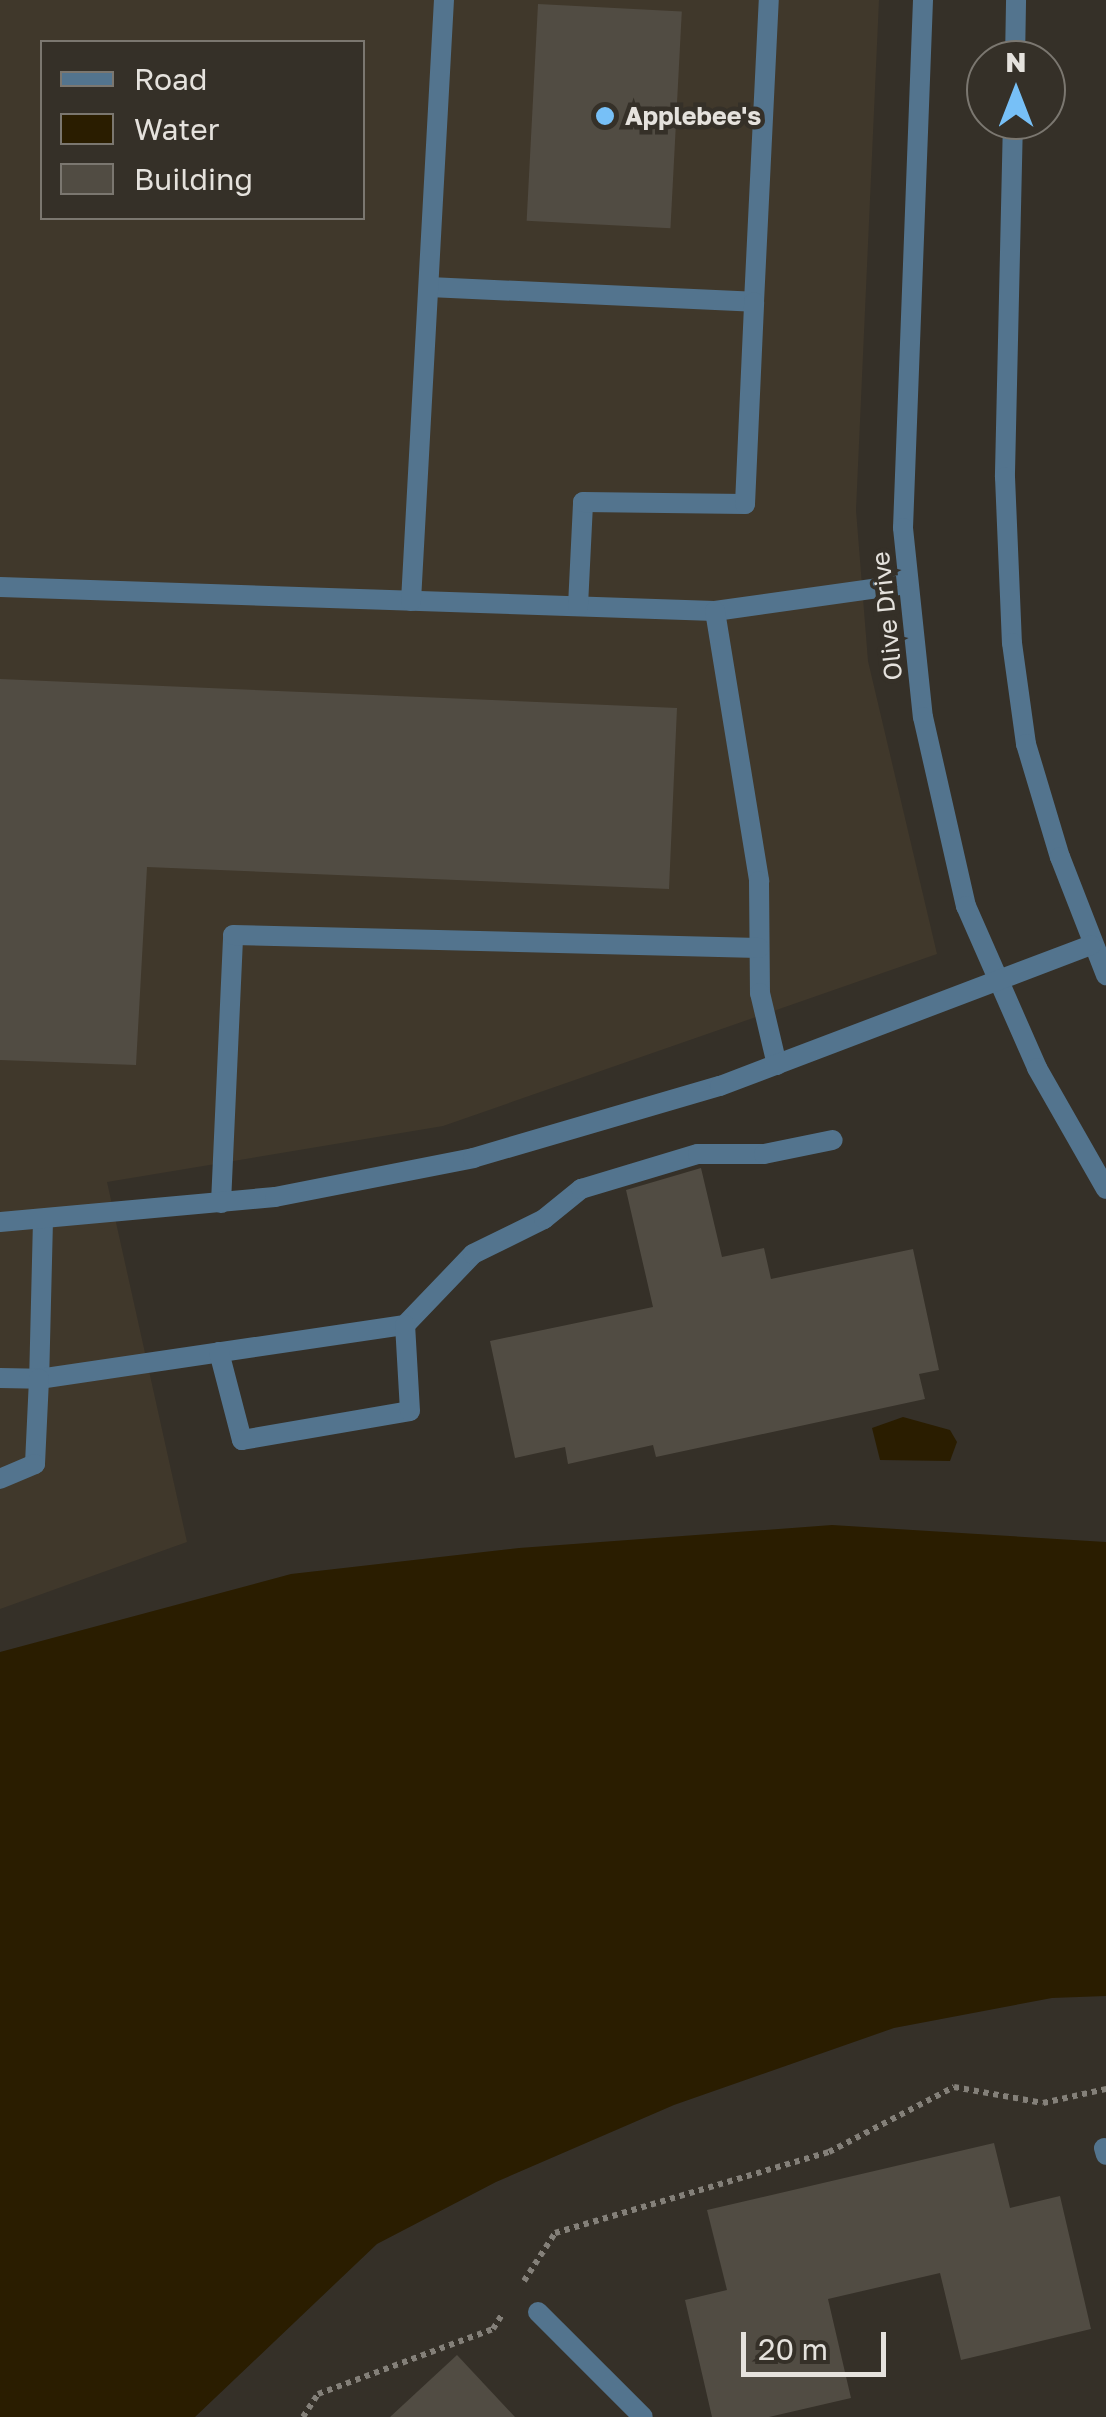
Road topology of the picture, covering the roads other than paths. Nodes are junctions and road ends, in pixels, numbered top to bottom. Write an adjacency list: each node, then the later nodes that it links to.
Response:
1 (444, 0): 7 (street)
2 (769, 0): 8 (street)
3 (923, 0): 9 (street, Olive Drive)
4 (1016, 0): 5 (street)
5 (1015, 40)
6 (1013, 140): 14 (street)
7 (429, 287): 8 (street); 11 (street)
8 (754, 302): 12 (street)
9 (906, 584): 13 (street); 17 (street, Olive Drive)
10 (0, 587): 11 (street)
11 (411, 601): 12 (street)
12 (578, 606): 13 (street)
13 (715, 611): 15 (street)
14 (1099, 941): 16 (street); 17 (street)
15 (759, 948): 18 (street); 21 (street)
16 (1106, 976)
17 (996, 981): 18 (street); 20 (street, Olive Drive)
18 (776, 1065): 21 (street)
19 (833, 1140): 24 (street)
20 (1106, 1190)
21 (221, 1203): 22 (street)
22 (43, 1220): 23 (street); 27 (street)
23 (0, 1222)
24 (405, 1325): 25 (street); 25 (street)
25 (219, 1352): 27 (street)
26 (0, 1378): 27 (street)
27 (39, 1379): 28 (street)
28 (0, 1479)
29 (538, 2312): 30 (street)
30 (642, 2417)

